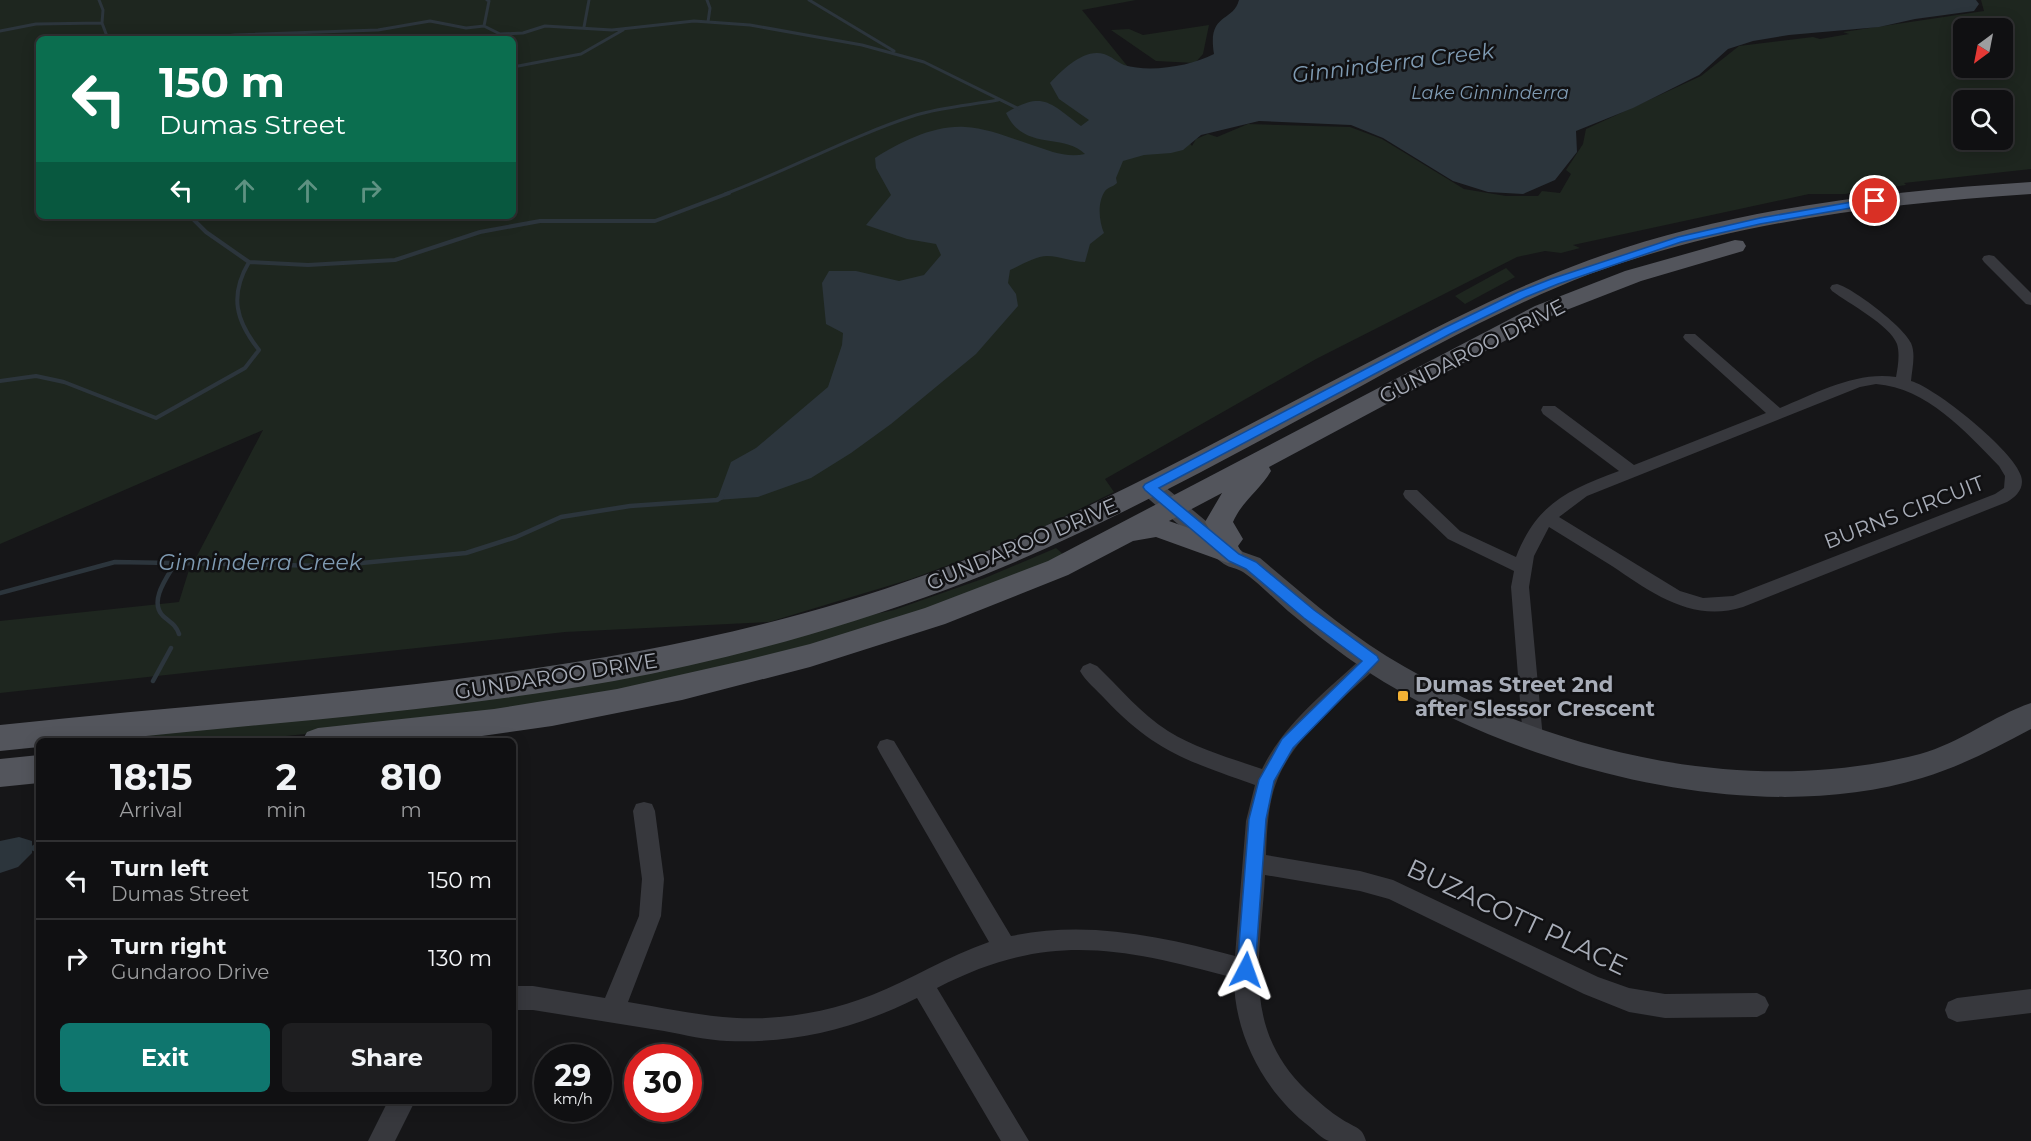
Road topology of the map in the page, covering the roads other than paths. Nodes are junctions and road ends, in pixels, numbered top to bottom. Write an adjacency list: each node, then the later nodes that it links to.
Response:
1 (2031, 188): 12 (main road, GUNDAROO DRIVE)
2 (2031, 205): 10 (main road, GUNDAROO DRIVE)
3 (1989, 259): 5 (street)
4 (1838, 288): 7 (street)
5 (2031, 301)
6 (1690, 336): 9 (street)
7 (1903, 384): 9 (street, BURNS CIRCUIT); 14 (street, BURNS CIRCUIT)
8 (1549, 410): 11 (street)
9 (1777, 414): 11 (street, BURNS CIRCUIT)
10 (1280, 452): 12 (main road, GUNDAROO DRIVE); 16 (main road)
11 (1632, 472): 14 (street, BURNS CIRCUIT)
12 (1167, 494): 15 (main road, GUNDAROO DRIVE); 16 (street); 21 (main road, GUNDAROO DRIVE)
13 (1411, 494): 17 (street)
14 (1547, 517): 17 (street, BURNS CIRCUIT)
15 (1127, 532): 16 (main road); 22 (main road, GUNDAROO DRIVE)
16 (1236, 553): 18 (street)
17 (1522, 567): 23 (street, BURNS CIRCUIT)
18 (1371, 660): 23 (street); 27 (street)
19 (1090, 671): 27 (street)
20 (2031, 715): 23 (street)
21 (0, 738)
22 (344, 738)
23 (1533, 739)
24 (887, 747): 30 (street)
25 (36, 769): 26 (main road)
26 (0, 773)
27 (1267, 780): 29 (street)
28 (644, 812): 37 (street)
29 (1255, 863): 31 (street); 35 (street, BUZACOTT PLACE)
30 (1005, 947): 31 (street); 32 (street)
31 (1246, 970): 41 (street)
32 (921, 983): 37 (street); 40 (street)
33 (516, 998): 37 (street)
34 (2031, 1001): 36 (street)
35 (1757, 1005)
36 (1957, 1010)
37 (612, 1011)
38 (400, 1104): 39 (street)
39 (381, 1141)
40 (1016, 1141)
41 (1353, 1141)

